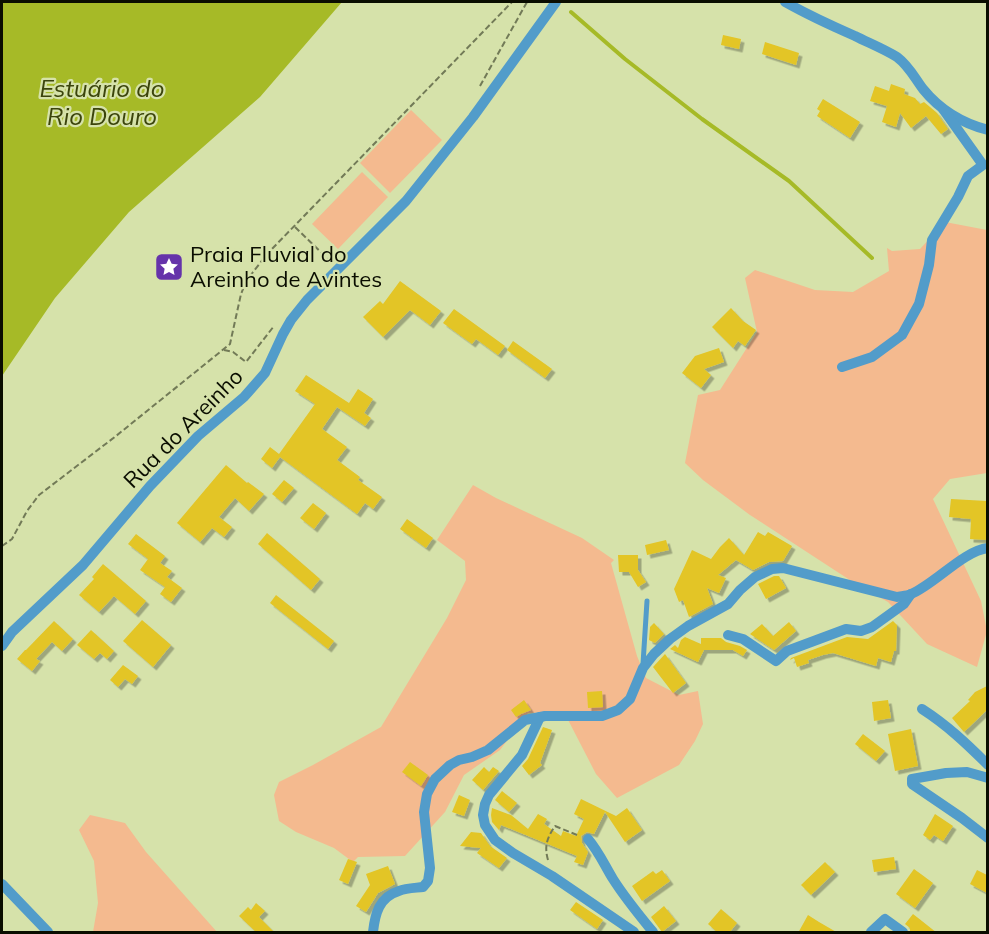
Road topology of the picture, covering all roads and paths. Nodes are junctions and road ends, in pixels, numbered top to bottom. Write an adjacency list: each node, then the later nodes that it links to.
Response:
1 (512, 2): 8 (path)
2 (527, 2): 5 (path)
3 (556, 2): 9 (street, Rua do Areinho)
4 (785, 2): 6 (street)
5 (479, 88)
6 (943, 109): 7 (street); 12 (street)
7 (987, 130)
8 (295, 226): 9 (path); 11 (path)
9 (338, 269): 18 (street, Rua do Areinho)
10 (279, 320): 11 (path)
11 (224, 350): 13 (path)
12 (842, 367)
13 (2, 546)
14 (987, 549): 15 (street)
15 (911, 594): 17 (street); 19 (street)
16 (646, 602): 19 (lane)
17 (728, 635)
18 (2, 646)
19 (643, 668): 21 (street)
20 (922, 709): 22 (street)
21 (540, 717): 26 (street); 29 (street)
22 (987, 765)
23 (987, 778): 24 (street)
24 (987, 838)
25 (588, 839): 26 (path); 31 (street)
26 (552, 876): 30 (street)
27 (2, 884): 28 (street)
28 (48, 933)
29 (373, 933)
30 (634, 933)
31 (653, 933)
32 (871, 933): 33 (street)
33 (903, 933)

